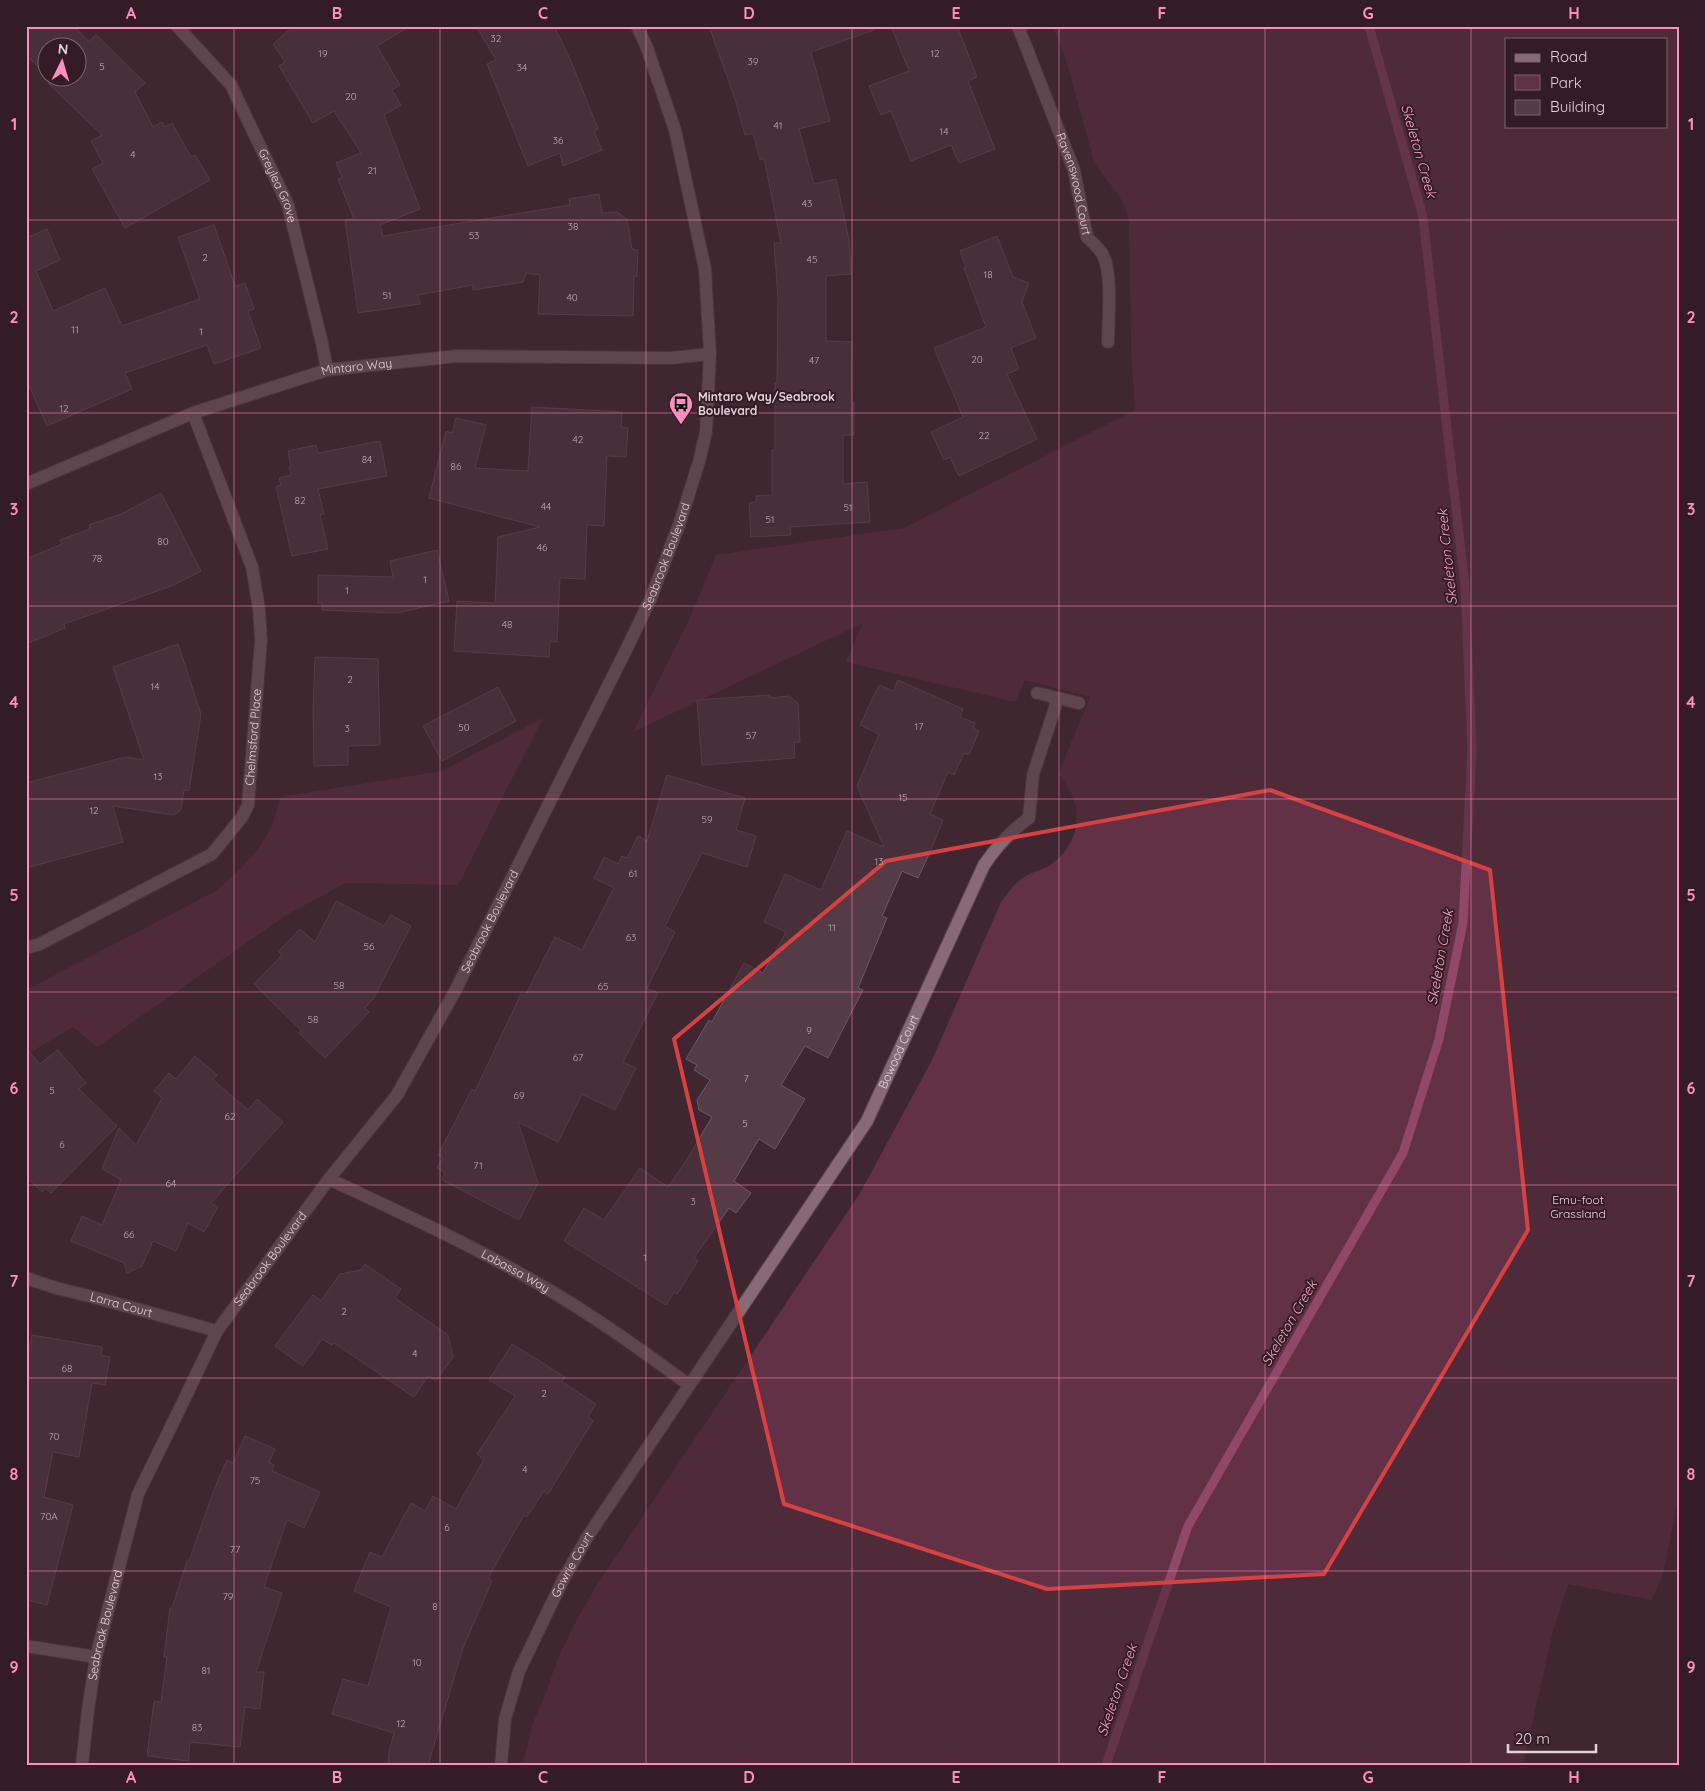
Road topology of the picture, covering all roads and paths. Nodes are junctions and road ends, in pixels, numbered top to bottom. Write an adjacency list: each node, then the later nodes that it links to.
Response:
1 (177, 26): 6 (street, Greylea Grove)
2 (636, 26): 5 (street, Seabrook Boulevard)
3 (1018, 26): 4 (street, Ravenswood Court)
4 (1108, 342)
5 (710, 354): 6 (street, Mintaro Way); 13 (street, Seabrook Boulevard)
6 (327, 370): 7 (street, Mintaro Way)
7 (193, 413): 8 (street, Mintaro Way); 12 (street, Chelmsford Place)
8 (26, 484)
9 (1037, 693): 10 (street)
10 (1058, 698): 11 (street); 16 (street, Bowood Court)
11 (1079, 703)
12 (26, 948)
13 (329, 1179): 15 (street, Seabrook Boulevard); 16 (street, Labassa Way)
14 (26, 1278): 15 (street, Larra Court)
15 (217, 1331): 18 (street, Seabrook Boulevard)
16 (689, 1385): 20 (street, Gowrie Court)
17 (26, 1646): 18 (street)
18 (96, 1657): 19 (street, Seabrook Boulevard)
19 (82, 1765)
20 (501, 1765)

